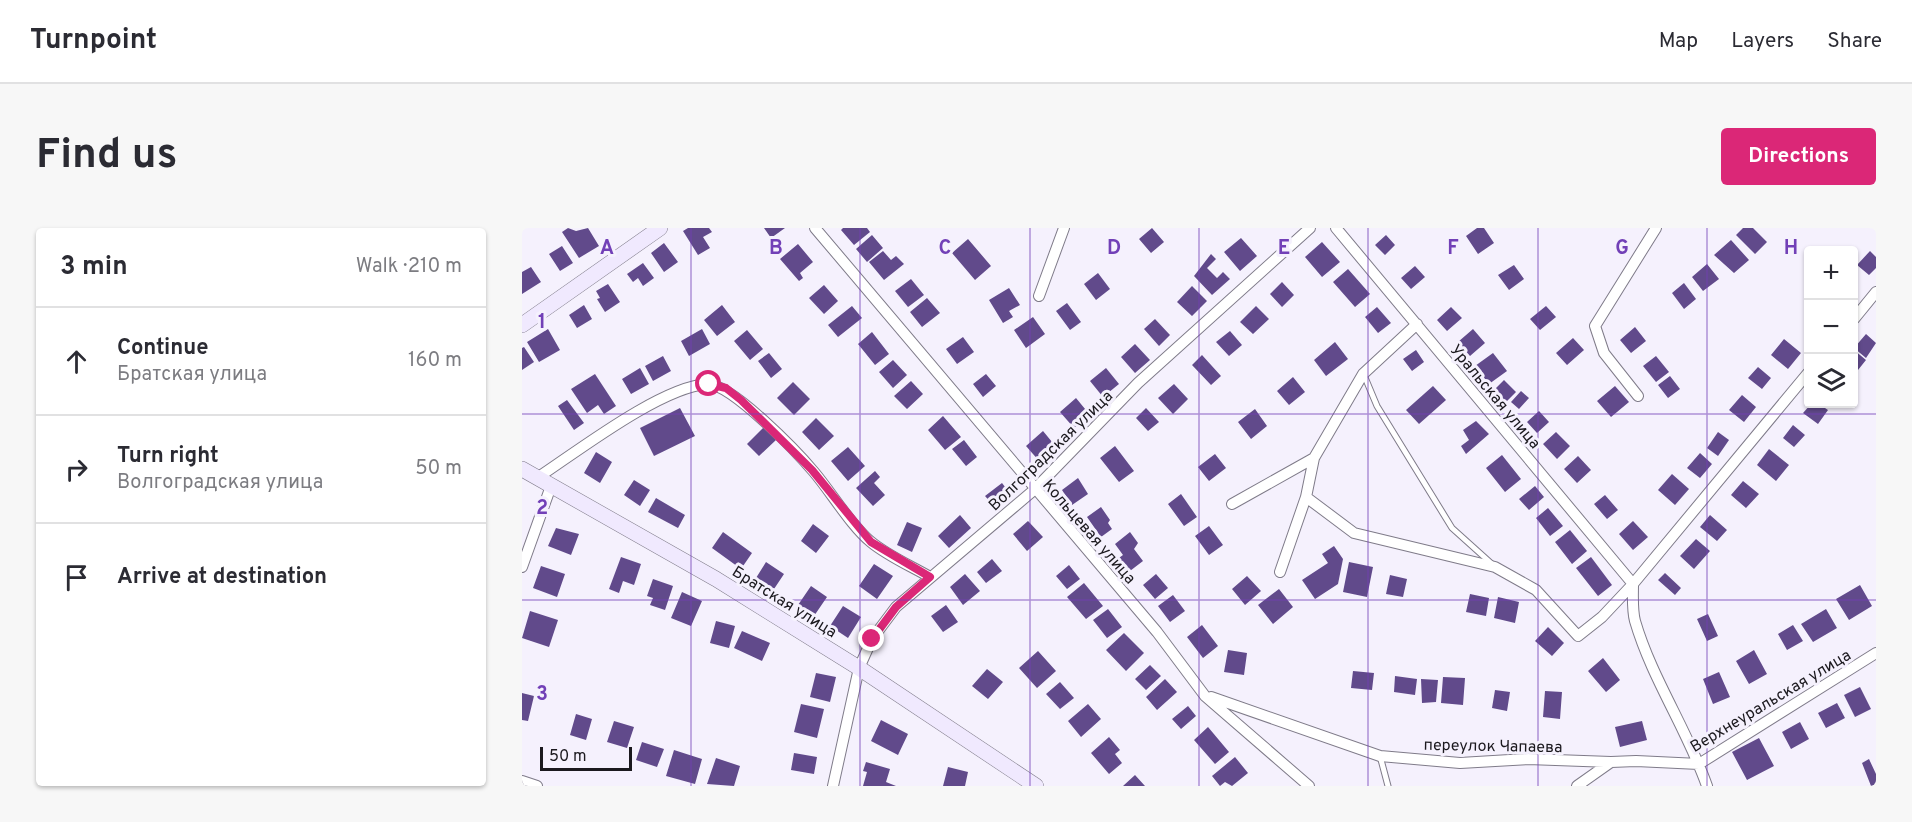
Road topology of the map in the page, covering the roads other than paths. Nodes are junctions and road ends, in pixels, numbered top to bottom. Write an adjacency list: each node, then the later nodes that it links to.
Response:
1 (660, 228): 11 (main road)
2 (815, 228): 19 (street, Кольцевая улица)
3 (1064, 228): 8 (street)
4 (1310, 228): 19 (street, Волгоградская улица)
5 (1336, 228): 10 (street, Уральская улица)
6 (1656, 228): 14 (street)
7 (1876, 292): 9 (street)
8 (1039, 296)
9 (1858, 314)
10 (1417, 324): 12 (street); 26 (street, Уральская улица)
11 (522, 325)
12 (1363, 374): 15 (street); 23 (lane)
13 (1804, 379): 26 (street)
14 (1638, 396)
15 (1314, 458): 20 (street); 21 (street)
16 (522, 469): 17 (main road, Братская улица)
17 (537, 477): 18 (main road, Братская улица); 25 (street)
18 (551, 486): 22 (street); 28 (main road, Братская улица)
19 (1034, 490): 25 (street, Волгоградская улица); 29 (street, Кольцевая улица)
20 (1306, 497): 23 (street); 24 (street)
21 (1232, 504)
22 (522, 567)
23 (1495, 567): 26 (street)
24 (1280, 572)
25 (930, 577): 28 (street, Волгоградская улица)
26 (1633, 584): 32 (street)
27 (1876, 653): 32 (street, Верхнеуральская улица)
28 (859, 668): 35 (street, Волгоградская улица); 36 (main road, Братская улица)
29 (1205, 696): 30 (street, переулок Чапаева); 37 (street, Кольцевая улица)
30 (1380, 756): 31 (street, переулок Чапаева); 38 (lane)
31 (1611, 762): 32 (street, Верхнеуральская улица); 39 (street)
32 (1699, 764): 40 (street)
33 (522, 781): 34 (street)
34 (537, 786)
35 (833, 786)
36 (1036, 786)
37 (1309, 786)
38 (1388, 786)
39 (1577, 786)
40 (1707, 786)

